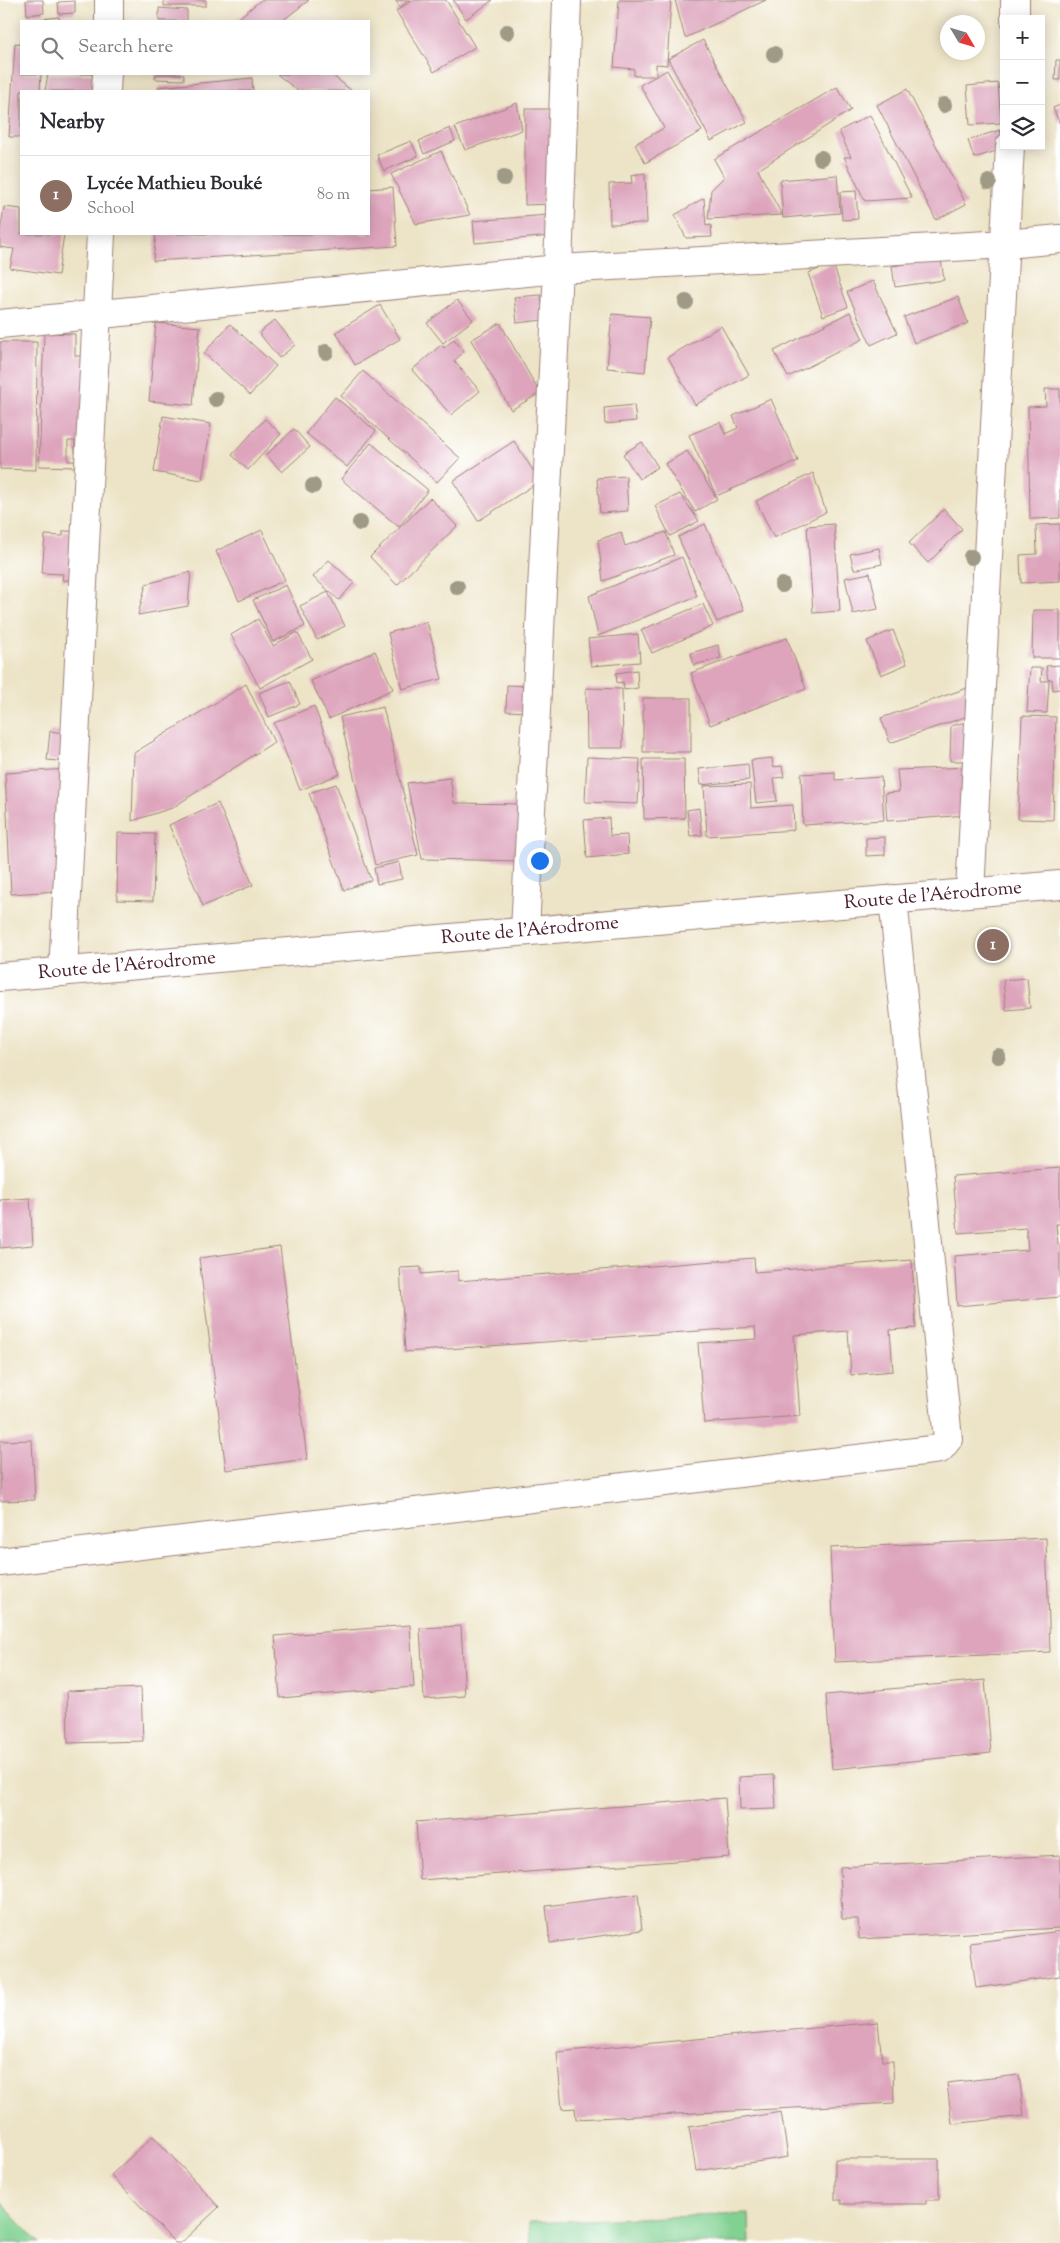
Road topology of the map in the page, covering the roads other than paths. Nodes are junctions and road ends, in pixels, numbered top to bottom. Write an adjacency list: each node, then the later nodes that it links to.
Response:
1 (109, 0): 5 (street)
2 (567, 0): 12 (street)
3 (1015, 0): 4 (street)
4 (1014, 15)
5 (108, 20)
6 (107, 75): 7 (street)
7 (106, 90)
8 (1010, 150): 11 (street)
9 (101, 235): 13 (street)
10 (1060, 239): 11 (street)
11 (1006, 244): 12 (street); 16 (street)
12 (558, 269): 13 (street); 18 (street)
13 (98, 316): 14 (street); 19 (street)
14 (0, 324)
15 (1060, 885): 16 (street, Route de l'Aérodrome)
16 (970, 892): 17 (street, Route de l'Aérodrome)
17 (893, 899): 18 (street, Route de l'Aérodrome); 21 (street)
18 (525, 931): 19 (street, Route de l'Aérodrome)
19 (63, 972): 20 (street, Route de l'Aérodrome)
20 (0, 977)
21 (0, 1562)

